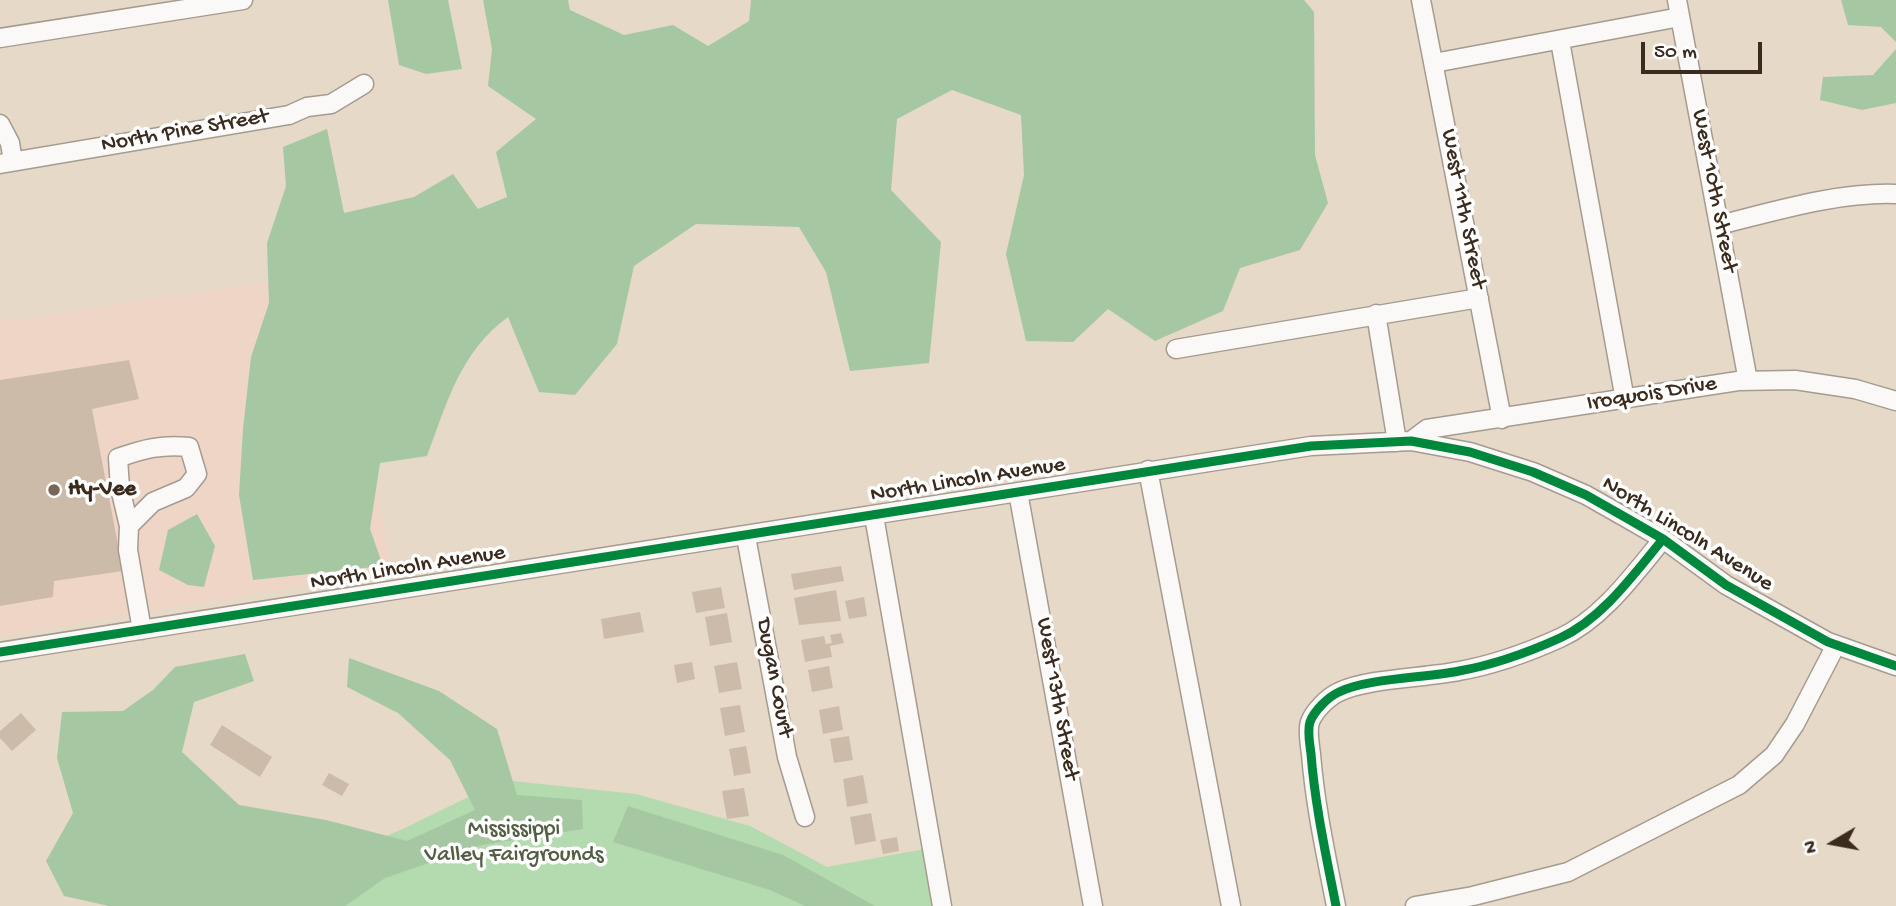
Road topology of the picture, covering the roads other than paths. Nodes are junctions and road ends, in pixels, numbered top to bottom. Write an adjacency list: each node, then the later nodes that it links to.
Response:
1 (243, 0): 4 (street)
2 (1421, 0): 6 (street, West 11th Street)
3 (1679, 9): 5 (street); 11 (street, West 10th Street)
4 (0, 38)
5 (1560, 41): 6 (street); 16 (street)
6 (1434, 63): 12 (street, West 11th Street)
7 (364, 84): 9 (street, North Pine Street)
8 (0, 124): 9 (street)
9 (7, 163)
10 (1896, 194): 11 (street)
11 (1719, 225): 15 (street, West 10th Street)
12 (1479, 298): 13 (street); 18 (street, West 11th Street)
13 (1376, 314): 14 (street); 19 (street)
14 (1176, 349)
15 (1748, 381): 16 (street, Iroquois Drive); 17 (street, Iroquois Drive)
16 (1625, 400): 18 (street, Iroquois Drive)
17 (1896, 401)
18 (1502, 419): 19 (street, Iroquois Drive)
19 (1404, 442): 20 (street, North Lincoln Avenue); 25 (street, North Lincoln Avenue)
20 (1148, 470): 21 (street, North Lincoln Avenue); 33 (street)
21 (1018, 492): 22 (street, North Lincoln Avenue); 32 (street, West 13th Street)
22 (874, 516): 24 (street, North Lincoln Avenue); 31 (street)
23 (129, 526): 23 (street); 26 (street)
24 (746, 537): 26 (street, North Lincoln Avenue); 30 (street, Dugan Court)
25 (1663, 539): 27 (street, North Lincoln Avenue); 34 (street)
26 (142, 630): 28 (street, North Lincoln Avenue)
27 (1836, 645): 29 (street, North Lincoln Avenue); 35 (street)
28 (0, 652)
29 (1896, 666)
30 (805, 817)
31 (942, 906)
32 (1093, 906)
33 (1231, 906)
34 (1336, 906)
35 (1415, 906)

